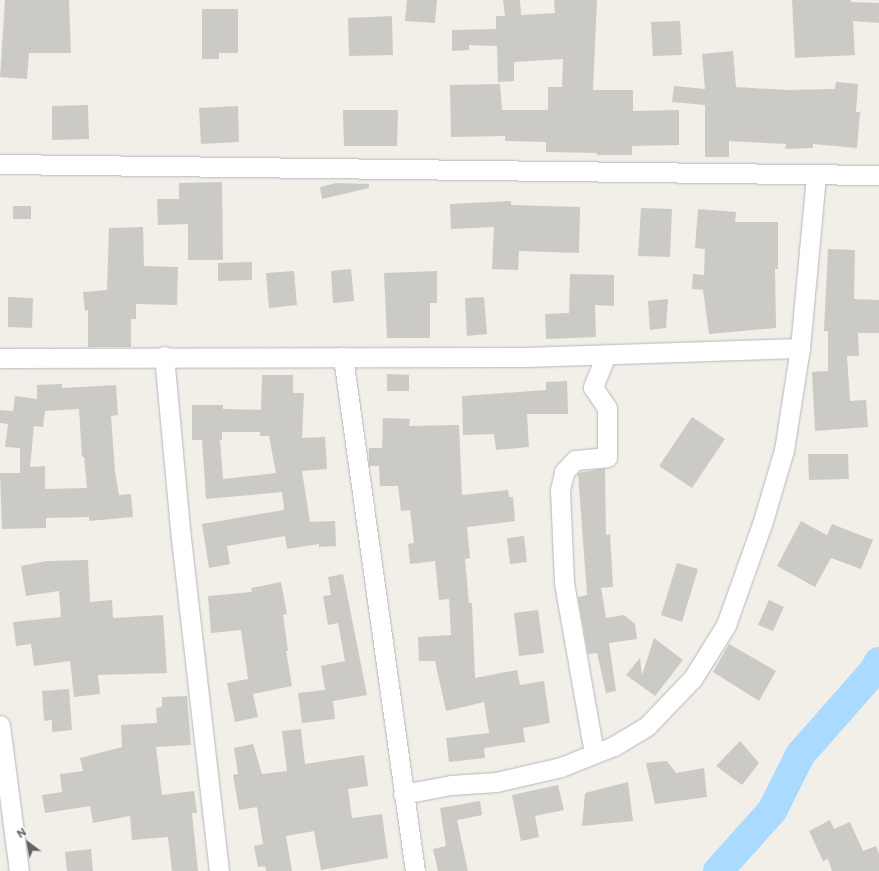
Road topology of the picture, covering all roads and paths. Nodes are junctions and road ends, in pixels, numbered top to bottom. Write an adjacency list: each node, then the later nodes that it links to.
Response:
1 (0, 164): 2 (street)
2 (816, 174): 3 (street); 4 (street)
3 (879, 176)
4 (800, 348): 5 (street); 10 (street)
5 (606, 354): 7 (street); 10 (street)
6 (164, 356): 7 (street); 8 (street); 13 (street)
7 (343, 357): 11 (street)
8 (0, 358)
9 (0, 725): 12 (street)
10 (594, 753): 11 (street)
11 (403, 794): 14 (street)
12 (19, 871)
13 (219, 871)
14 (415, 871)

